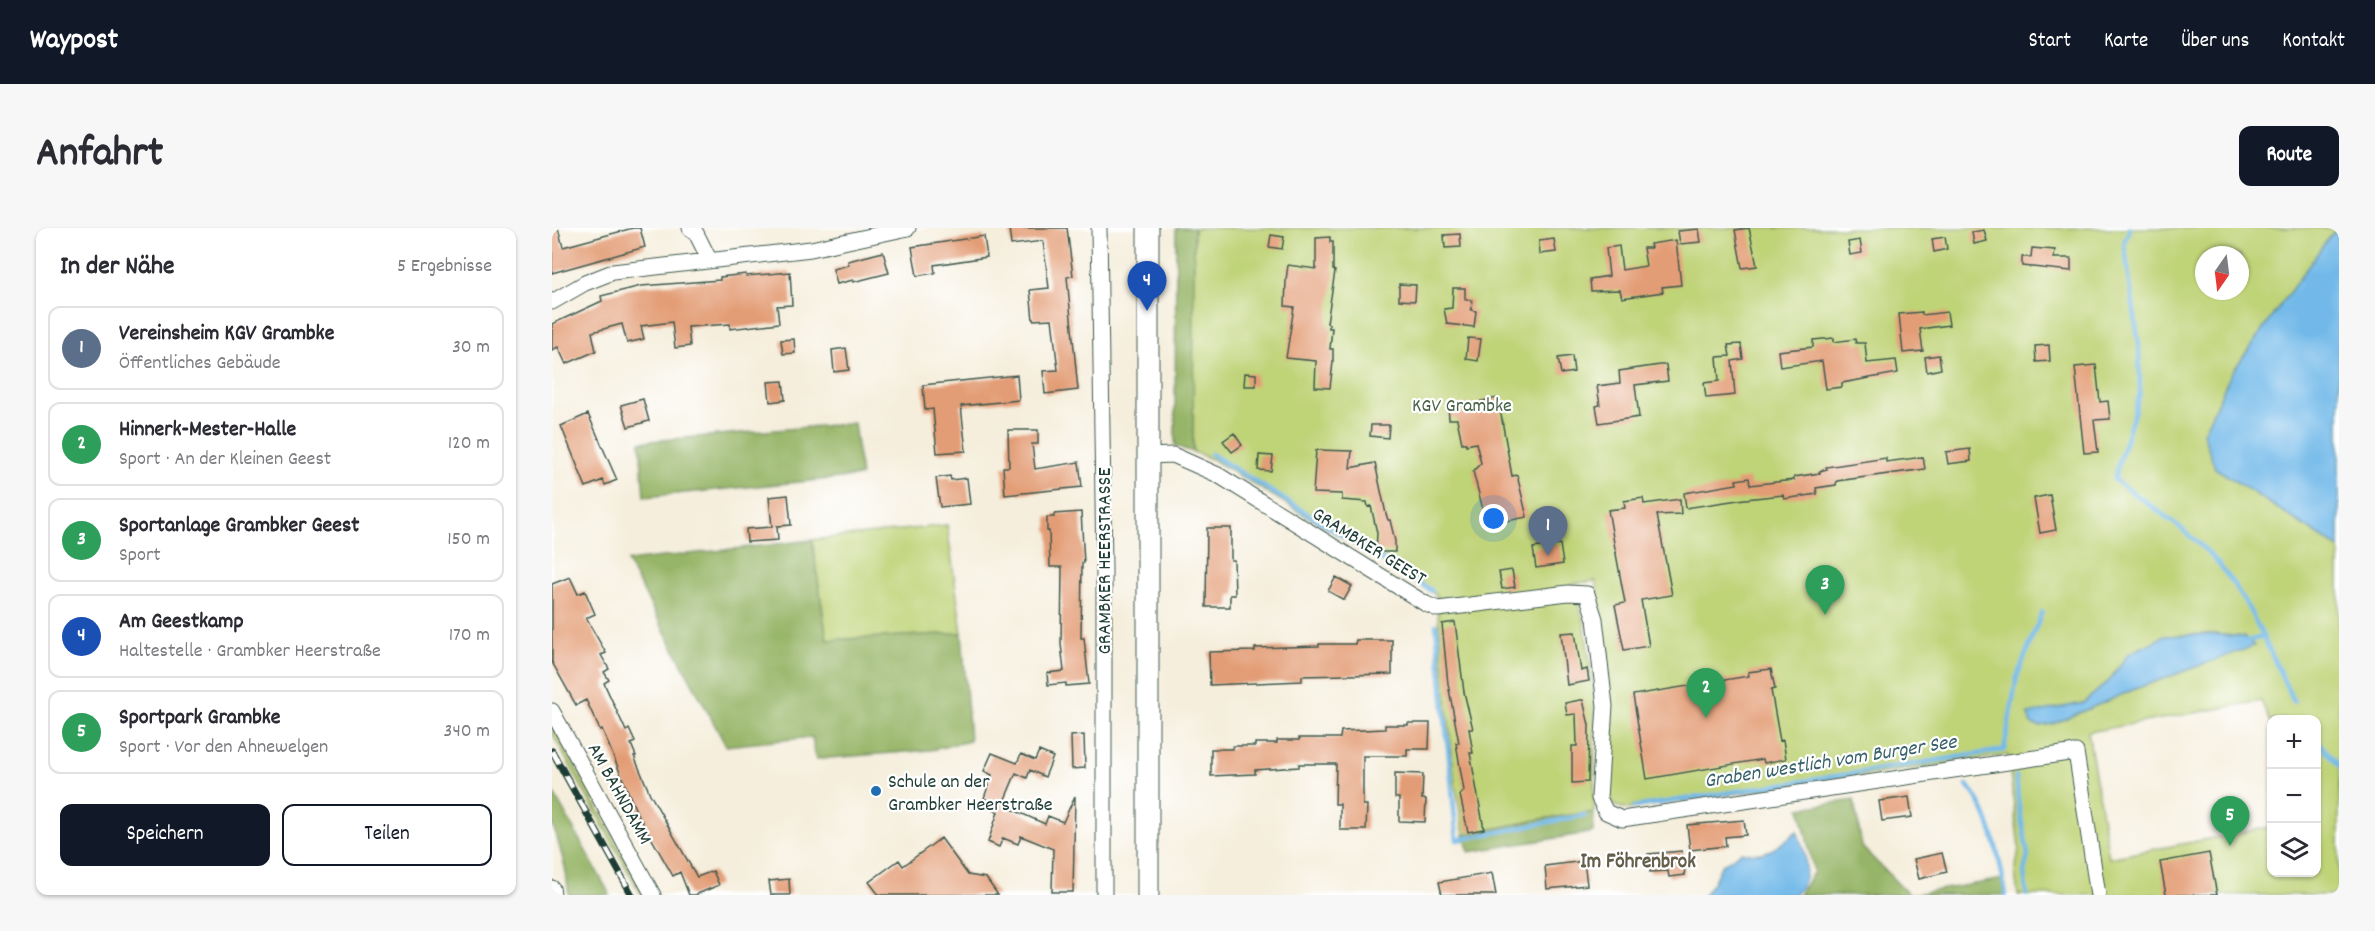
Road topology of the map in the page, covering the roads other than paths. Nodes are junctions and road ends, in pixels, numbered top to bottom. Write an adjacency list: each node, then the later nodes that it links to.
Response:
1 (690, 228): 5 (street)
2 (908, 228): 5 (street)
3 (1099, 228): 12 (street, GRAMBKER HEERSTRASSE)
4 (1148, 228): 7 (main road)
5 (710, 259): 6 (street)
6 (552, 302)
7 (1147, 456): 13 (main road); 14 (street, GRAMBKER GEEST)
8 (552, 711): 11 (street, AM BAHNDAMM)
9 (552, 888): 10 (street)
10 (553, 895)
11 (653, 895)
12 (1104, 895)
13 (1148, 895)
14 (2098, 895)

